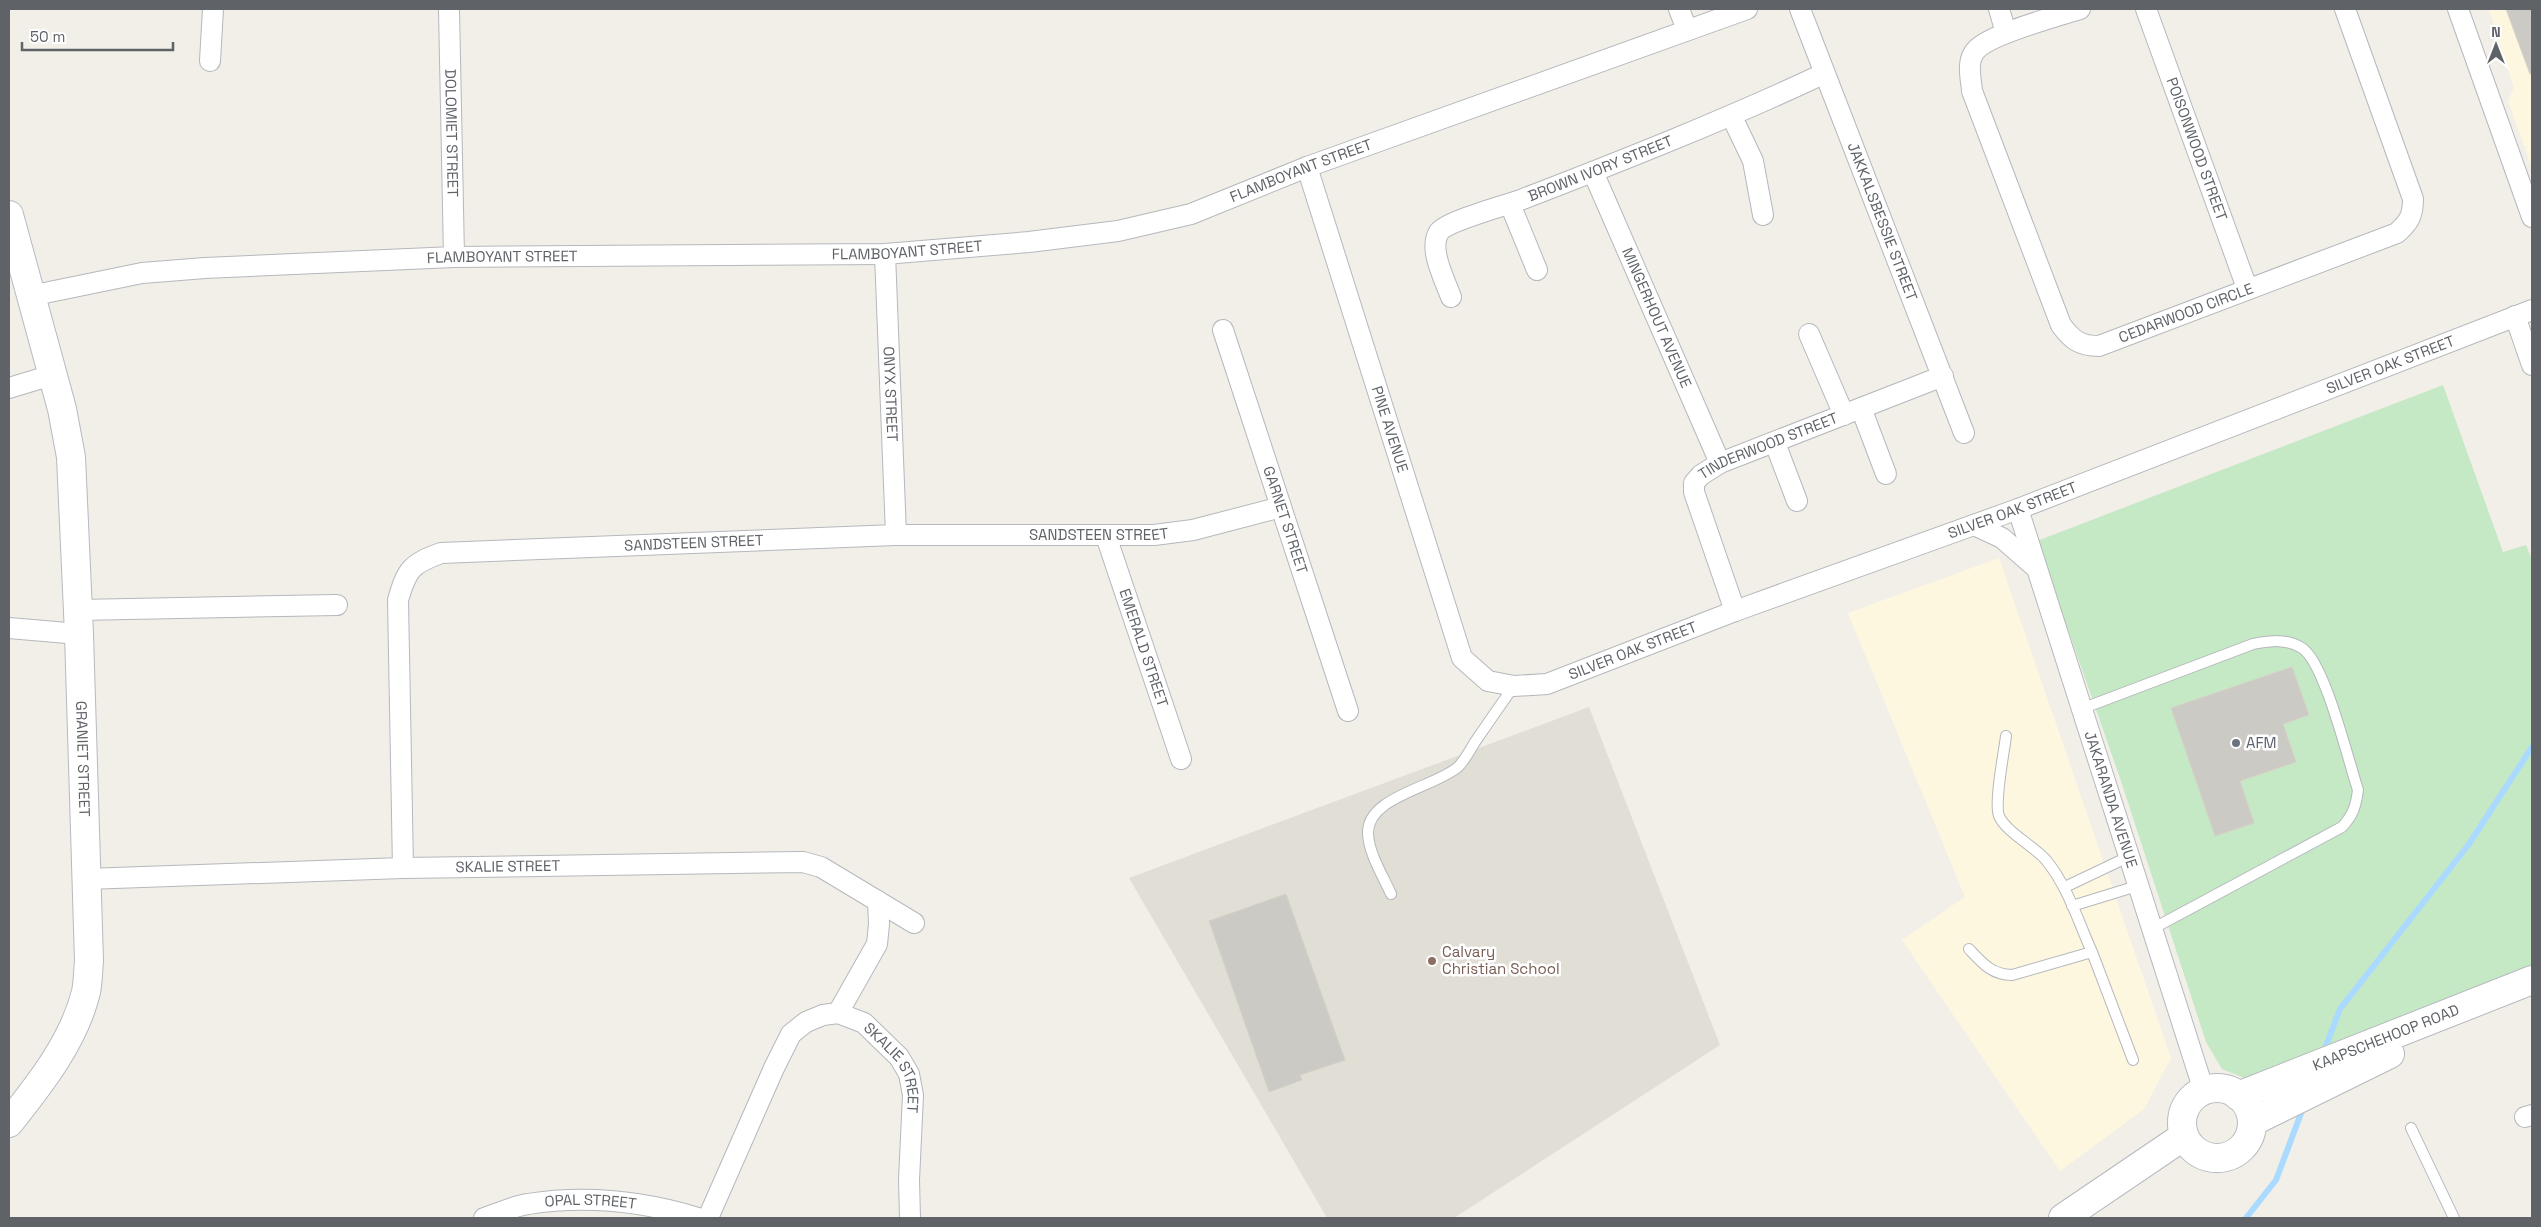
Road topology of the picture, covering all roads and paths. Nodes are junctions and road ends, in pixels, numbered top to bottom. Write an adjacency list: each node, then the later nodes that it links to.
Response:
1 (213, 9): 13 (street)
2 (449, 9): 23 (street, DOLOMIET STREET)
3 (1679, 9): 11 (street)
4 (1746, 9): 11 (street, FLAMBOYANT STREET)
5 (1800, 9): 14 (street, JAKKALSBESSIE STREET)
6 (1999, 9): 12 (street)
7 (2080, 9): 12 (street, CEDARWOOD CIRCLE)
8 (2146, 9): 25 (street, POISONWOOD STREET)
9 (2345, 9): 25 (street, CEDARWOOD CIRCLE)
10 (2458, 9): 21 (street)
11 (1687, 30): 16 (street, FLAMBOYANT STREET)
12 (2006, 33): 25 (street, CEDARWOOD CIRCLE)
13 (210, 61)
14 (1823, 74): 15 (street, BROWN IVORY STREET); 33 (street, JAKKALSBESSIE STREET)
15 (1732, 117): 17 (street, BROWN IVORY STREET); 20 (street)
16 (1306, 167): 22 (street, FLAMBOYANT STREET); 51 (street, PINE AVENUE)
17 (1593, 172): 18 (street, BROWN IVORY STREET); 38 (street, MINGERHOUT AVENUE)
18 (1510, 204): 24 (street); 27 (street, BROWN IVORY STREET)
19 (9, 215): 26 (main road, GRANIET STREET)
20 (1763, 215)
21 (2532, 217)
22 (885, 254): 23 (street, FLAMBOYANT STREET); 44 (street, ONYX STREET)
23 (454, 257): 26 (street, FLAMBOYANT STREET)
24 (1537, 270)
25 (2247, 288)
26 (30, 296): 32 (main road, GRANIET STREET)
27 (1451, 297)
28 (2524, 313): 31 (street); 42 (street, SILVER OAK STREET)
29 (1223, 330): 41 (street, GARNET STREET)
30 (1809, 334): 35 (street)
31 (2532, 365)
32 (52, 375): 34 (street); 49 (main road, GRANIET STREET)
33 (1943, 376): 35 (street, TINDERWOOD STREET); 36 (street, JAKKALSBESSIE STREET)
34 (9, 388)
35 (1852, 411): 37 (street, TINDERWOOD STREET); 39 (street)
36 (1964, 433)
37 (1775, 443): 38 (street, TINDERWOOD STREET); 40 (street)
38 (1720, 463): 48 (street, TINDERWOOD STREET)
39 (1886, 474)
40 (1797, 501)
41 (1281, 507): 45 (street, SANDSTEEN STREET); 54 (street, GARNET STREET)
42 (2018, 509): 43 (street, SILVER OAK STREET); 46 (street, JAKARANDA AVENUE)
43 (1974, 524): 46 (street); 48 (street, SILVER OAK STREET)
44 (896, 535): 45 (street, SANDSTEEN STREET); 58 (street, SANDSTEEN STREET)
45 (1106, 536): 56 (street, EMERALD STREET)
46 (2037, 569): 53 (street, JAKARANDA AVENUE)
47 (337, 605): 49 (street)
48 (1735, 611): 52 (street, SILVER OAK STREET)
49 (79, 622): 50 (street); 59 (main road, GRANIET STREET)
50 (9, 628)
51 (1488, 681): 52 (street, SILVER OAK STREET)
52 (1514, 686): 62 (lane)
53 (2081, 709): 57 (street, JAKARANDA AVENUE); 66 (lane)
54 (1348, 711)
55 (2006, 736): 61 (lane)
56 (1181, 759)
57 (2128, 857): 60 (street, JAKARANDA AVENUE); 61 (lane)
58 (403, 868): 59 (street, SKALIE STREET); 63 (street, SKALIE STREET)
59 (86, 879): 76 (main road, GRANIET STREET)
60 (2138, 886): 64 (lane); 66 (street, JAKARANDA AVENUE)
61 (2065, 887): 64 (lane)
62 (1391, 894)
63 (878, 901): 65 (street, SKALIE STREET); 71 (street)
64 (2072, 906): 68 (lane)
65 (914, 923)
66 (2152, 929): 73 (street, JAKARANDA AVENUE)
67 (1969, 949): 68 (lane)
68 (2092, 952): 72 (lane)
69 (2532, 980): 74 (main road, KAAPSCHEHOOP ROAD)
70 (2532, 989): 75 (main road, KAAPSCHEHOOP ROAD)
71 (838, 1013): 81 (street, SKALIE STREET); 82 (street, SKALIE STREET)
72 (2133, 1060)
73 (2204, 1091): 74 (main road); 78 (main road)
74 (2238, 1096): 75 (main road)
75 (2252, 1122): 78 (main road)
76 (9, 1123)
77 (2411, 1128): 85 (lane)
78 (2190, 1144): 83 (main road); 84 (main road)
79 (484, 1218): 80 (street, OPAL STREET)
80 (698, 1218)
81 (708, 1218)
82 (910, 1218)
83 (2062, 1218)
84 (2095, 1218)
85 (2454, 1218)

